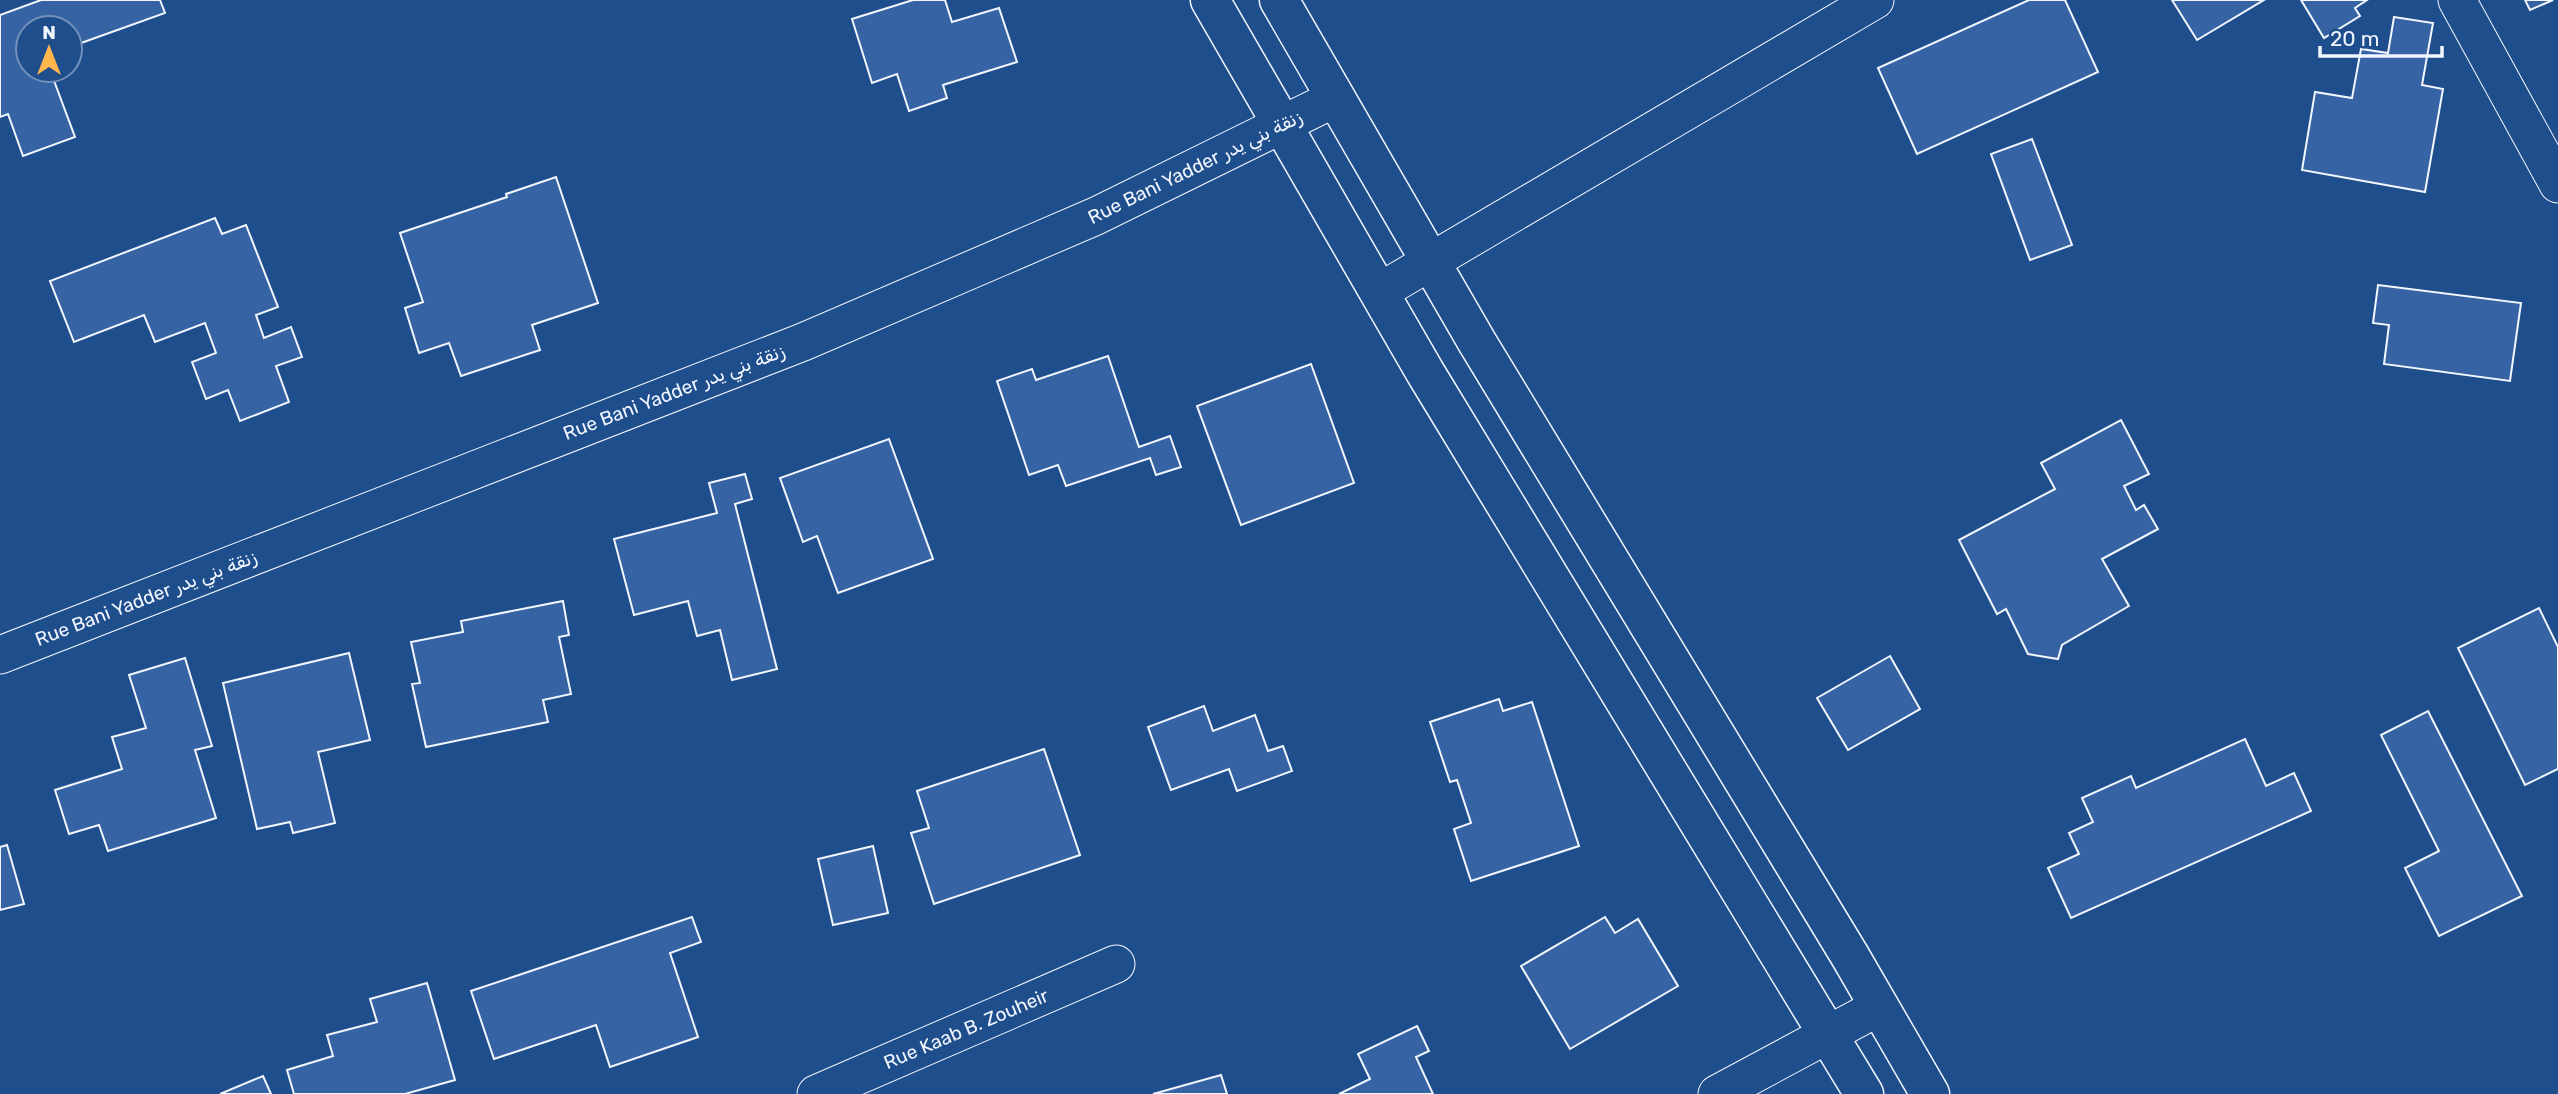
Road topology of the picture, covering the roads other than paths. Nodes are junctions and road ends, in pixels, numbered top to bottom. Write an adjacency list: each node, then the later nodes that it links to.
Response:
1 (1210, 0): 6 (street)
2 (1279, 0): 5 (street)
3 (1875, 0): 8 (street)
4 (2457, 0): 7 (street)
5 (1335, 98): 6 (street, Rue Bani Yadder زنقة بني يدر); 8 (street)
6 (1282, 125): 9 (street); 10 (street, Rue Bani Yadder زنقة بني يدر)
7 (2558, 184)
8 (1430, 262): 9 (street); 12 (street)
9 (1379, 292): 13 (street)
10 (0, 655)
11 (1116, 964): 14 (street, Rue Kaab B. Zouheir)
12 (1879, 1007): 13 (street); 17 (street)
13 (1828, 1035): 15 (street); 16 (street)
14 (816, 1094)
15 (1717, 1094)
16 (1864, 1094)
17 (1930, 1094)

